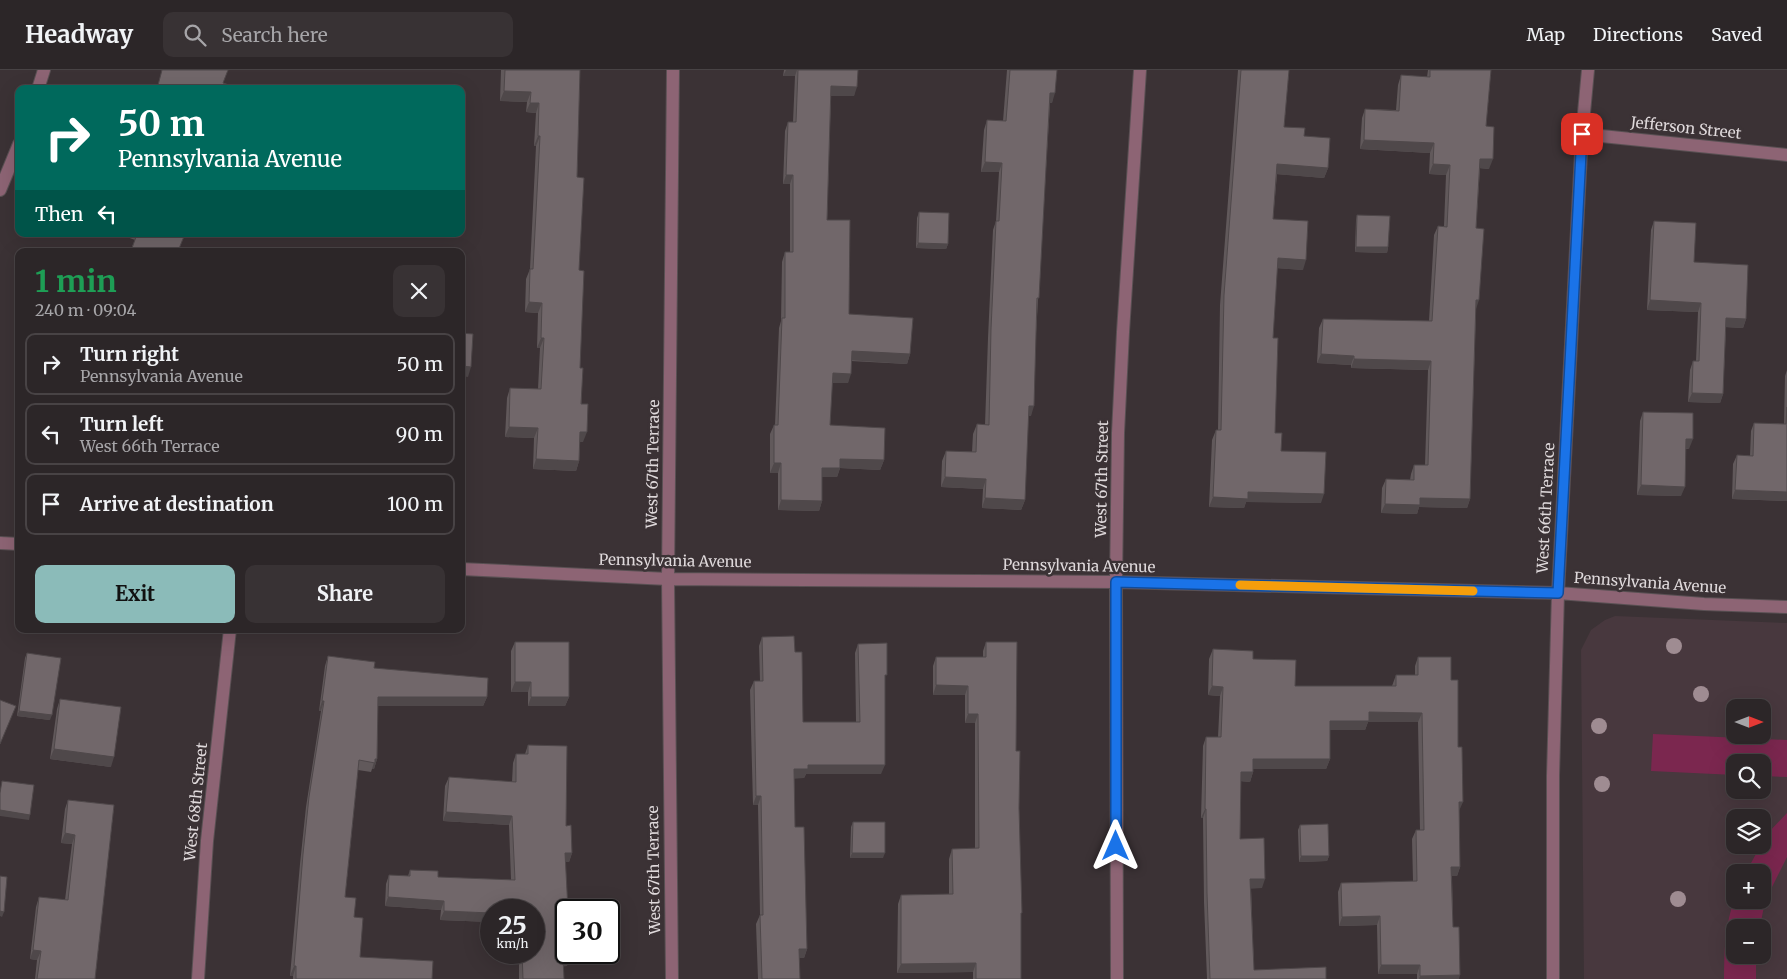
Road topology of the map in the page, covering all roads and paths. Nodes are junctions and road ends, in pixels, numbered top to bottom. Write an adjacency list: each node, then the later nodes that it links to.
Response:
1 (44, 70): 5 (street)
2 (673, 70): 13 (street, West 67th Terrace)
3 (1140, 70): 14 (street, West 67th Street)
4 (1588, 70): 6 (street, West 66th Terrace)
5 (39, 85)
6 (1582, 134): 8 (street, Jefferson Street); 15 (street, West 66th Terrace)
7 (15, 154): 9 (street)
8 (1787, 155)
9 (0, 190)
10 (0, 543): 11 (street)
11 (15, 544)
12 (465, 569): 13 (street, Pennsylvania Avenue)
13 (668, 579): 14 (street, Pennsylvania Avenue); 19 (street, West 67th Terrace)
14 (1116, 582): 15 (street, Pennsylvania Avenue); 20 (street, West 67th Street)
15 (1558, 593): 16 (street, Pennsylvania Avenue); 21 (street, West 66th Terrace)
16 (1787, 607)
17 (230, 633): 18 (street, West 68th Street)
18 (198, 979)
19 (672, 979)
20 (1116, 979)
21 (1553, 979)

